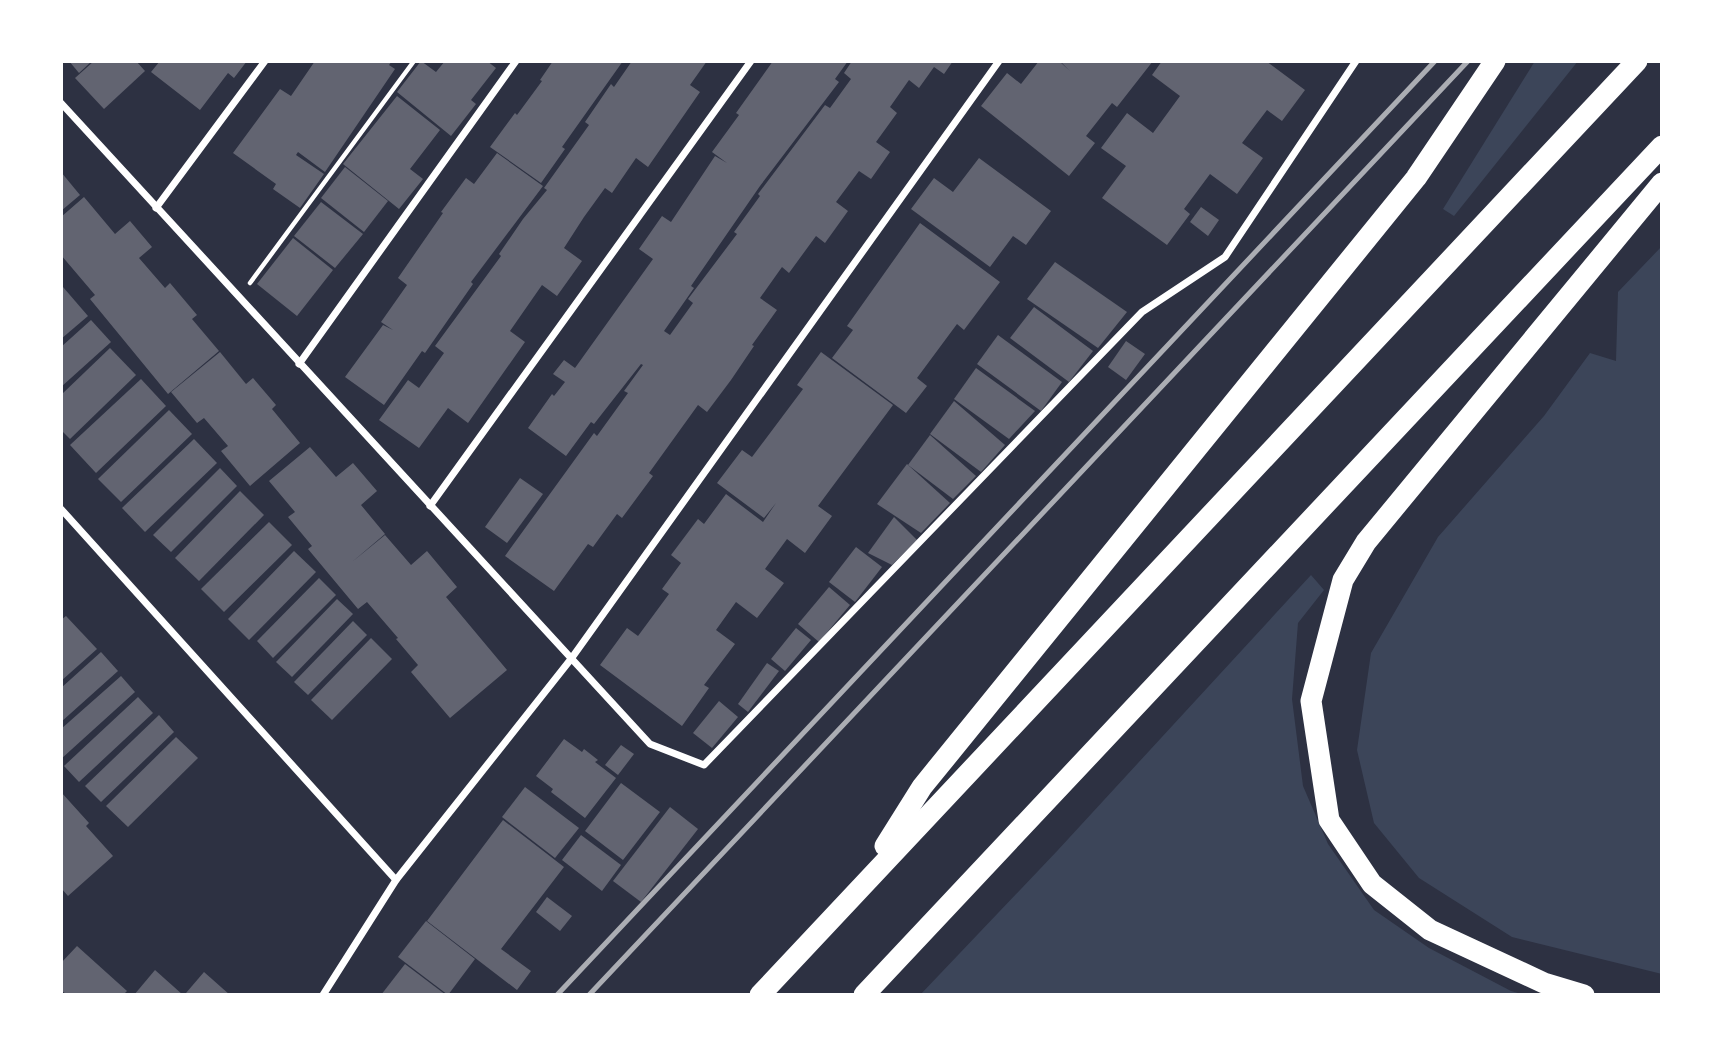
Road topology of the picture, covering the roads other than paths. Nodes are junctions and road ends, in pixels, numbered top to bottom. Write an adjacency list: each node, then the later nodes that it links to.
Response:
1 (265, 61): 11 (street)
2 (516, 61): 12 (street)
3 (751, 61): 13 (street)
4 (999, 61): 15 (street)
5 (1356, 61): 15 (street)
6 (1495, 61): 17 (highway)
7 (1637, 61): 17 (highway)
8 (61, 103): 11 (street)
9 (1662, 146): 20 (highway)
10 (1662, 183): 21 (highway)
11 (156, 208): 12 (street)
12 (299, 364): 13 (street)
13 (430, 506): 15 (street)
14 (61, 509): 16 (street)
15 (571, 659): 16 (street)
16 (396, 880): 18 (street)
17 (858, 889): 19 (highway)
18 (323, 995)
19 (760, 995)
20 (863, 995)
21 (1584, 995)

